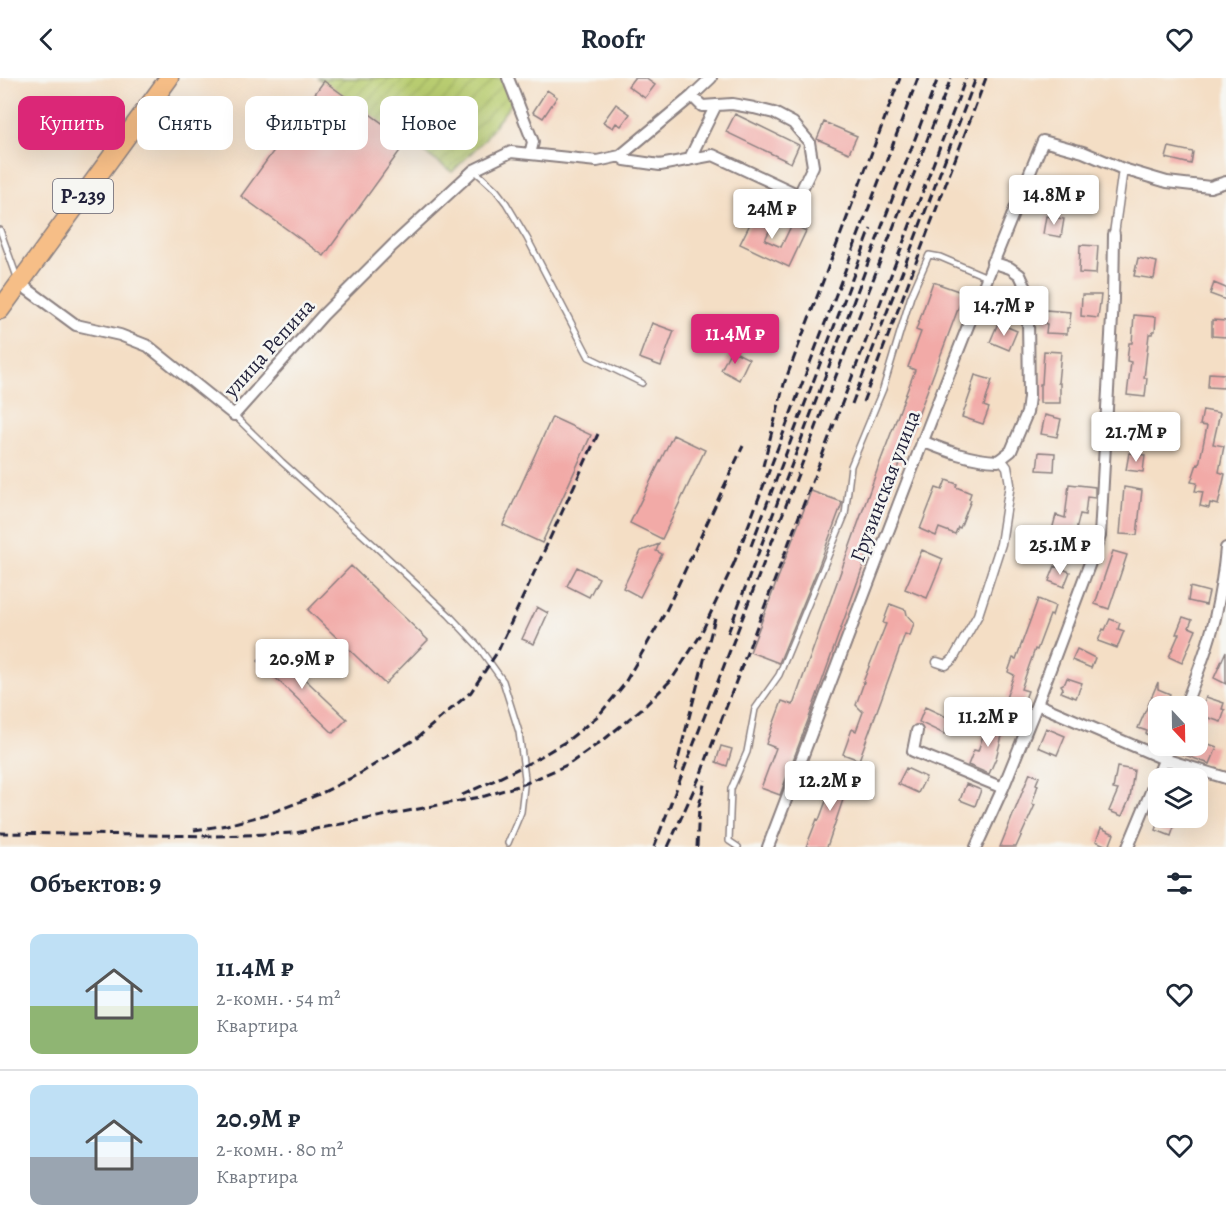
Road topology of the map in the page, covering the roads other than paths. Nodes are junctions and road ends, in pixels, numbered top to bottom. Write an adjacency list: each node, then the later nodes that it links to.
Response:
1 (508, 78): 6 (street)
2 (711, 78): 4 (street)
3 (168, 80): 16 (highway, Р-239)
4 (692, 96): 5 (street); 7 (street)
5 (716, 105): 8 (street); 8 (street)
6 (530, 154): 7 (street, улица Репина); 10 (street, улица Репина)
7 (620, 156): 8 (street)
8 (688, 159)
9 (1123, 169): 11 (street); 13 (street); 14 (street, Грузинская улица)
10 (474, 170): 18 (lane); 19 (street, улица Репина)
11 (1226, 183)
12 (0, 230): 16 (lane)
13 (1114, 234): 25 (street)
14 (993, 262): 15 (street, Грузинская улица); 21 (street)
15 (987, 277): 20 (street, Грузинская улица); 32 (lane)
16 (19, 283): 17 (highway, Р-239); 19 (street, улица Репина)
17 (0, 310)
18 (642, 383)
19 (234, 415): 31 (lane)
20 (922, 441): 21 (street); 33 (street, Грузинская улица)
21 (1001, 459): 23 (street)
22 (1226, 549): 24 (street)
23 (937, 662)
24 (1189, 696)
25 (1037, 704): 28 (street); 30 (street)
26 (917, 731): 30 (street)
27 (1165, 756): 28 (street)
28 (1164, 759): 29 (street); 35 (street)
29 (1226, 778)
30 (1003, 788): 34 (street)
31 (508, 843)
32 (738, 847)
33 (768, 847)
34 (976, 847)
35 (1128, 847)

